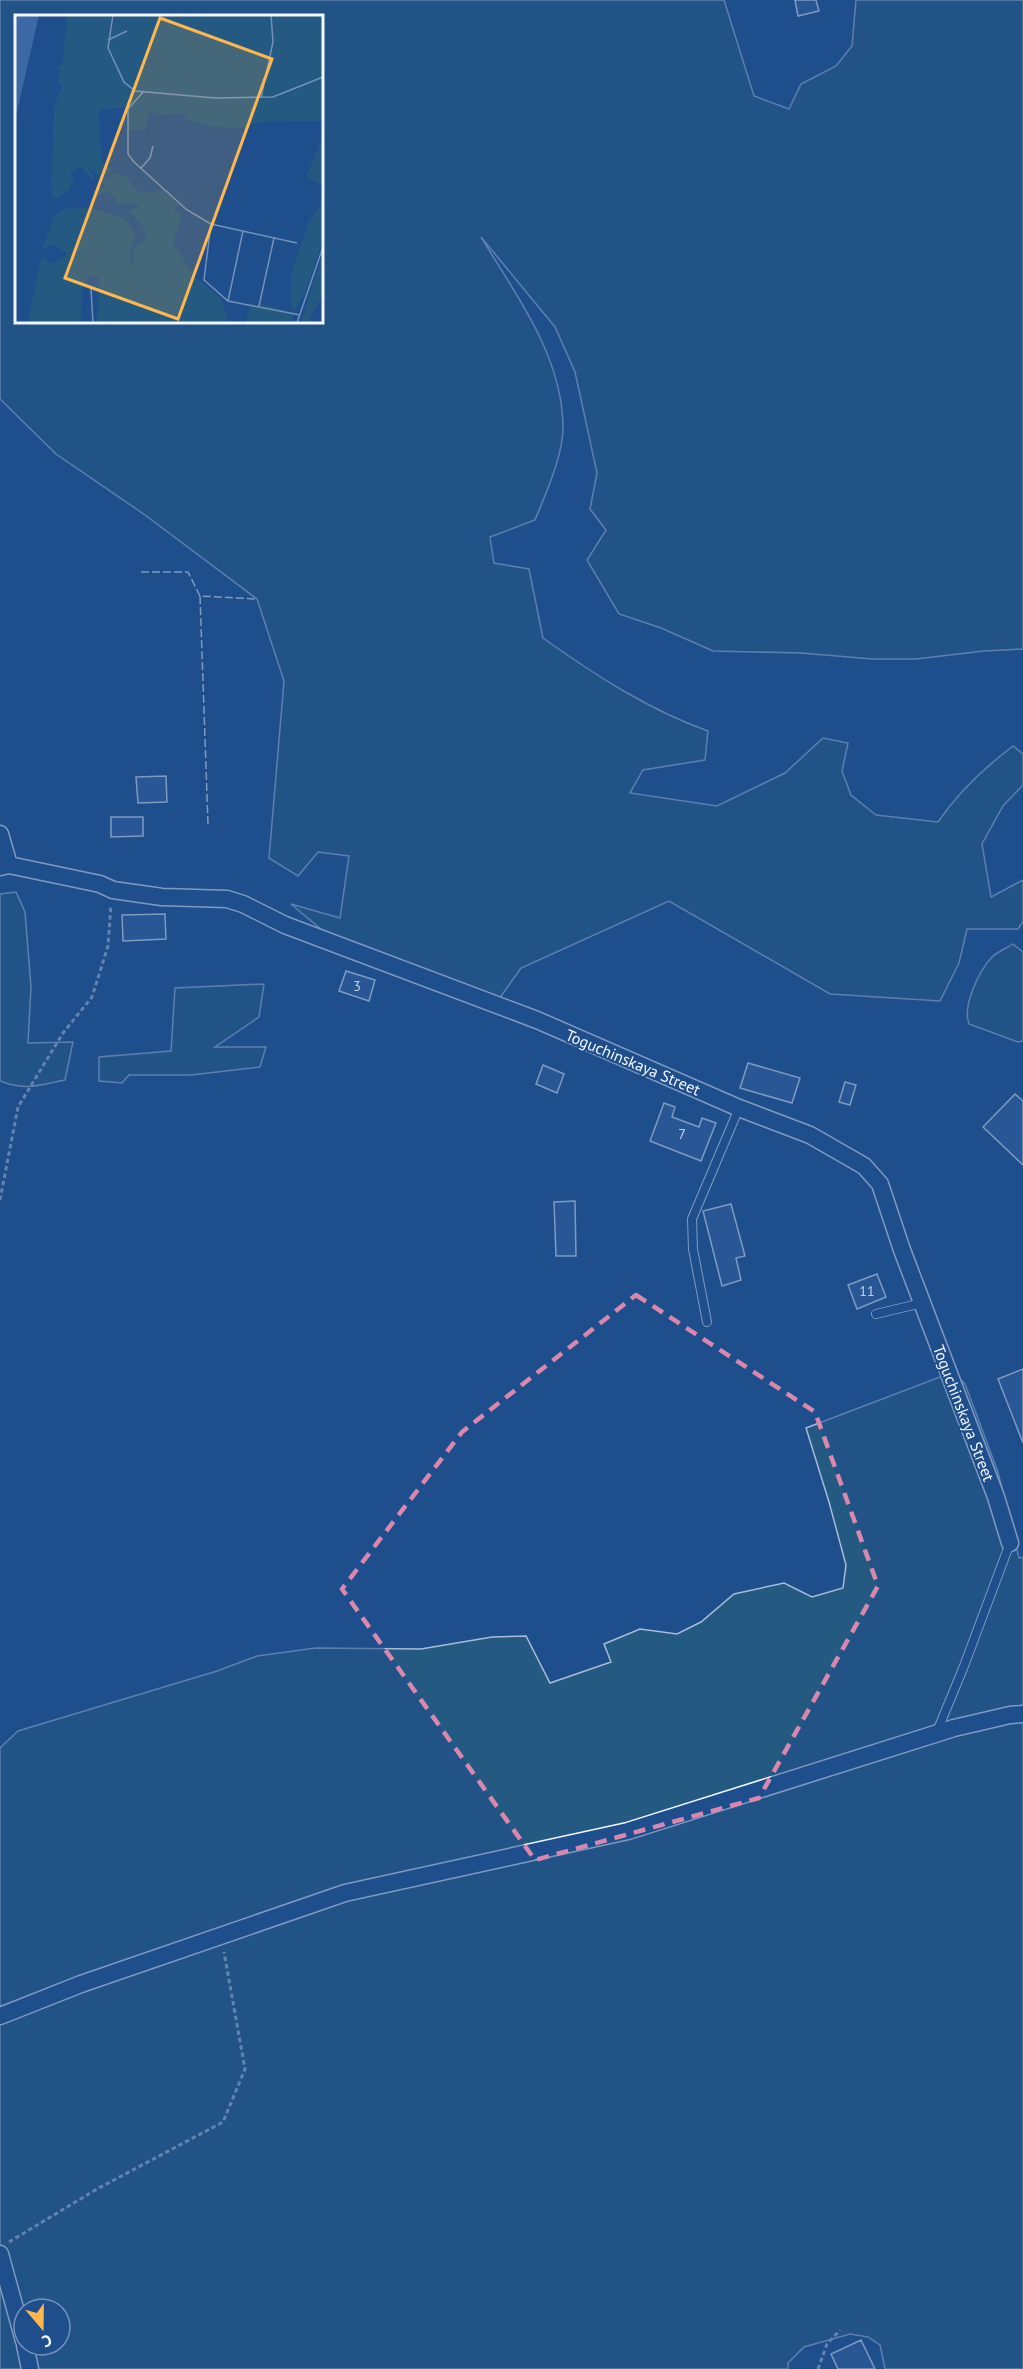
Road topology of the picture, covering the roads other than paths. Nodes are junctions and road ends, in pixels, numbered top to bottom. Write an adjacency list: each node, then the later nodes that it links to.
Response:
1 (0, 834): 2 (street)
2 (4, 866): 3 (street, Toguchinskaya Street)
3 (739, 1108): 4 (street, Toguchinskaya Street); 6 (lane)
4 (922, 1303): 5 (lane); 7 (street, Toguchinskaya Street)
5 (876, 1314)
6 (706, 1322)
7 (1010, 1543): 9 (lane)
8 (1023, 1714): 9 (street)
9 (935, 1734): 10 (street)
10 (0, 2016)
11 (0, 2254): 12 (street)
12 (12, 2298)

